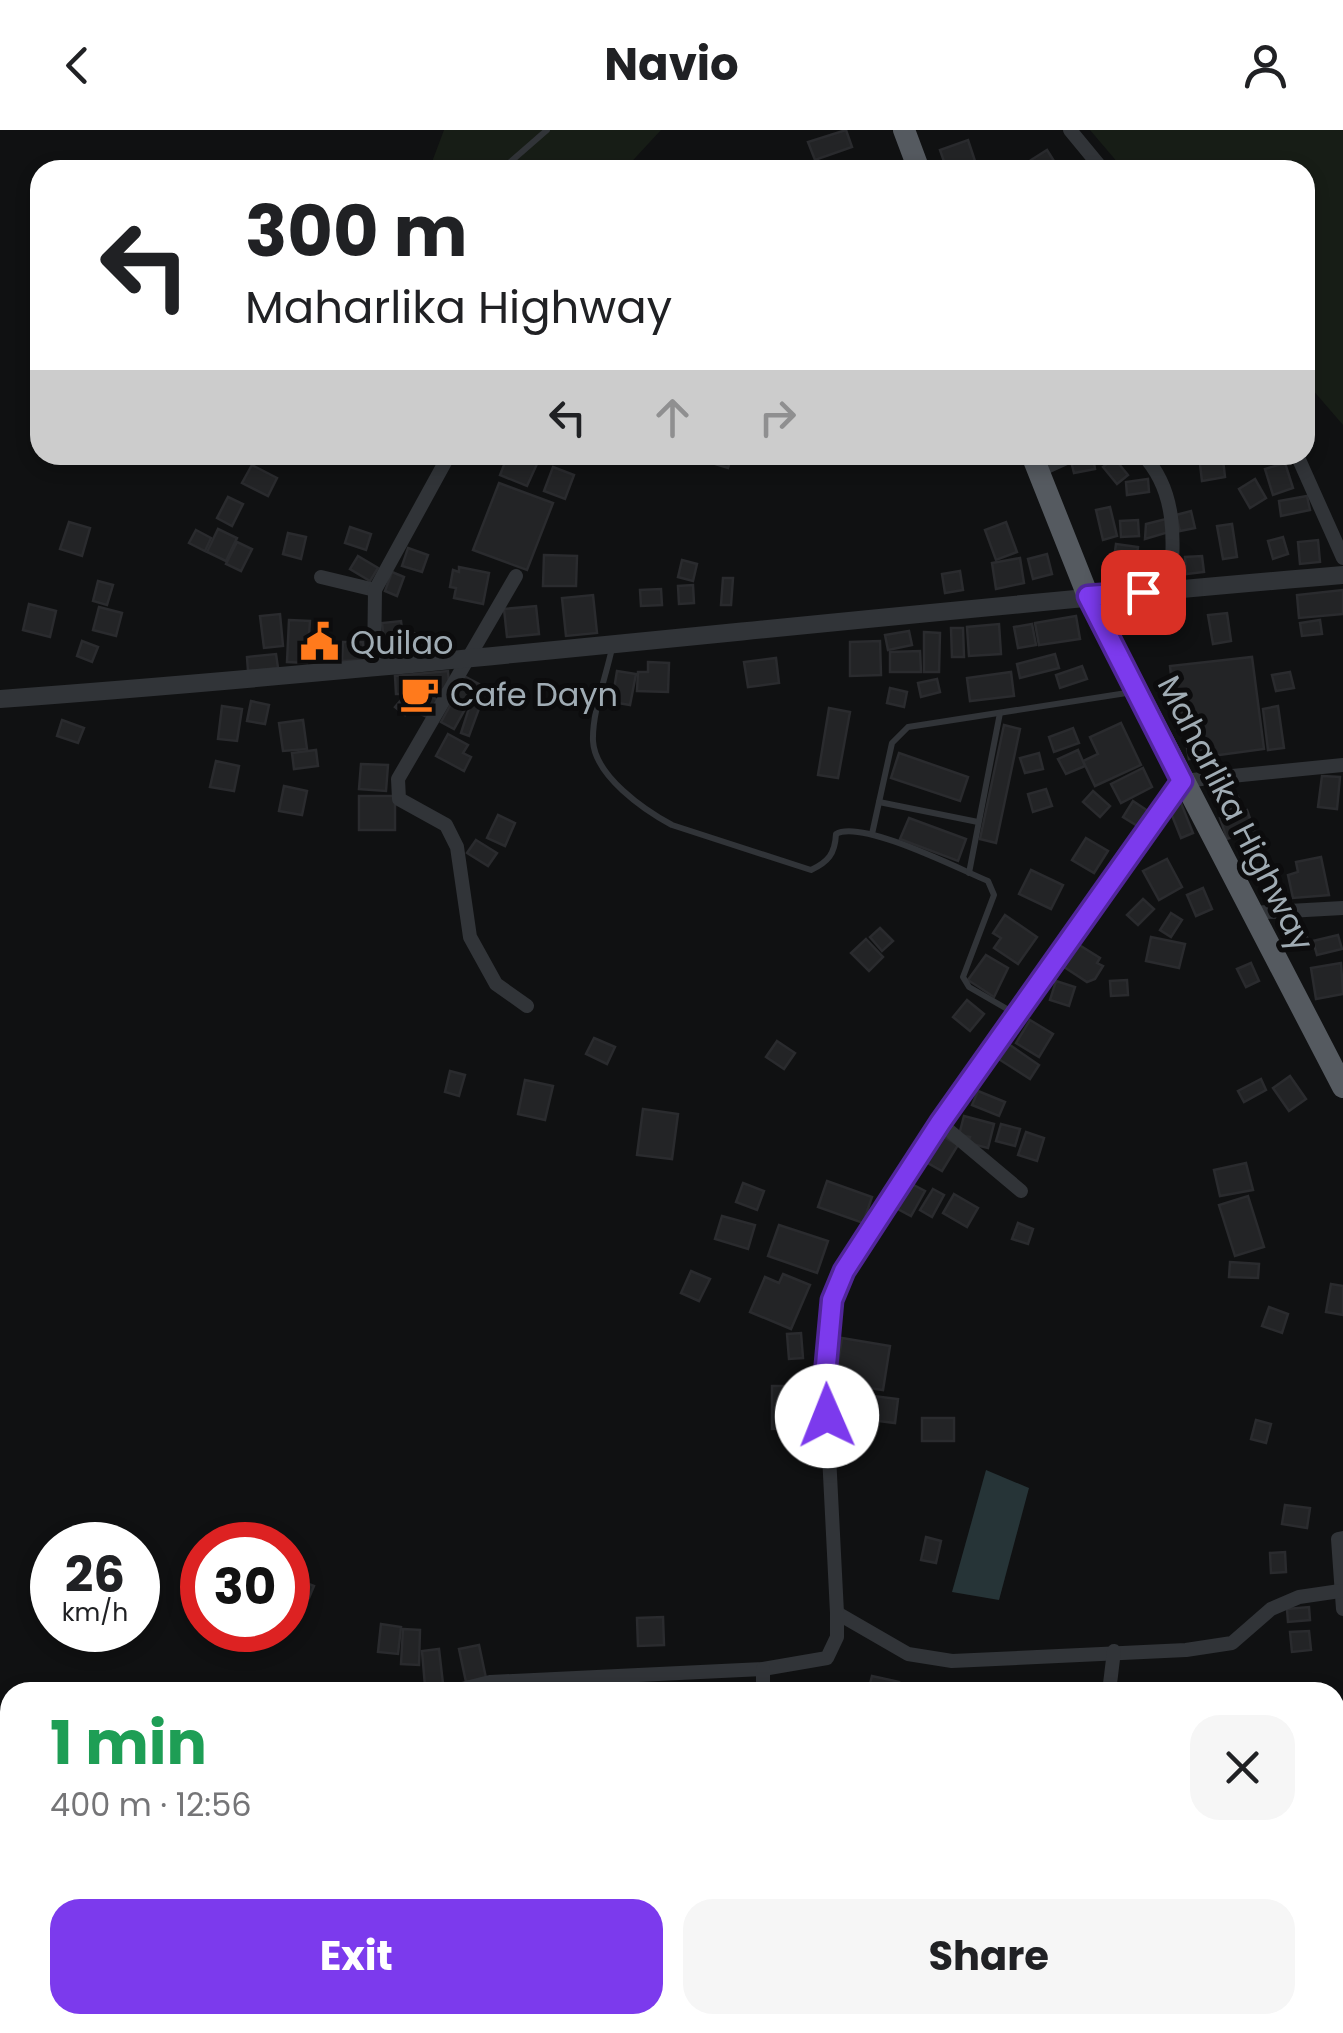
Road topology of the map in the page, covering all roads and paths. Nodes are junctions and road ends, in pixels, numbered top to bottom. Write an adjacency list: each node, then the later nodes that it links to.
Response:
1 (548, 130): 4 (lane)
2 (904, 130): 5 (highway)
3 (1070, 130): 6 (street)
4 (513, 160)
5 (916, 160)
6 (1095, 160)
7 (444, 465): 15 (street)
8 (1036, 465): 17 (highway, Maharlika Highway)
9 (1153, 465): 16 (street)
10 (1301, 465): 11 (street)
11 (1343, 558)
12 (516, 576): 19 (street)
13 (1343, 576): 16 (street)
14 (321, 577): 15 (street)
15 (375, 590): 20 (street)
16 (1170, 590): 17 (street)
17 (1088, 596): 18 (street); 21 (highway, Maharlika Highway)
18 (612, 645): 19 (street); 28 (lane)
19 (471, 660): 20 (street); 32 (street)
20 (374, 665): 22 (street)
21 (1137, 692): 23 (lane); 25 (highway, Maharlika Highway)
22 (0, 699)
23 (1000, 713): 26 (lane); 27 (lane)
24 (1343, 765): 25 (street)
25 (1182, 781): 31 (highway, Maharlika Highway); 33 (street)
26 (879, 802): 27 (lane); 28 (lane)
27 (978, 822): 29 (lane)
28 (872, 834): 29 (lane)
29 (969, 873): 33 (lane)
30 (1343, 908): 31 (street)
31 (1250, 913): 34 (highway, Maharlika Highway)
32 (527, 1006)
33 (1019, 1016): 36 (street)
34 (1332, 1046): 35 (highway, Maharlika Highway)
35 (1343, 1087)
36 (940, 1123): 37 (street); 41 (street)
37 (1021, 1190)
38 (1343, 1538): 39 (street)
39 (1340, 1591): 40 (street); 42 (street)
40 (1343, 1609)
41 (837, 1613): 42 (street); 43 (street)
42 (1114, 1652): 46 (street)
43 (764, 1669): 44 (street); 45 (street)
44 (490, 1682)
45 (763, 1682)
46 (1111, 1682)

